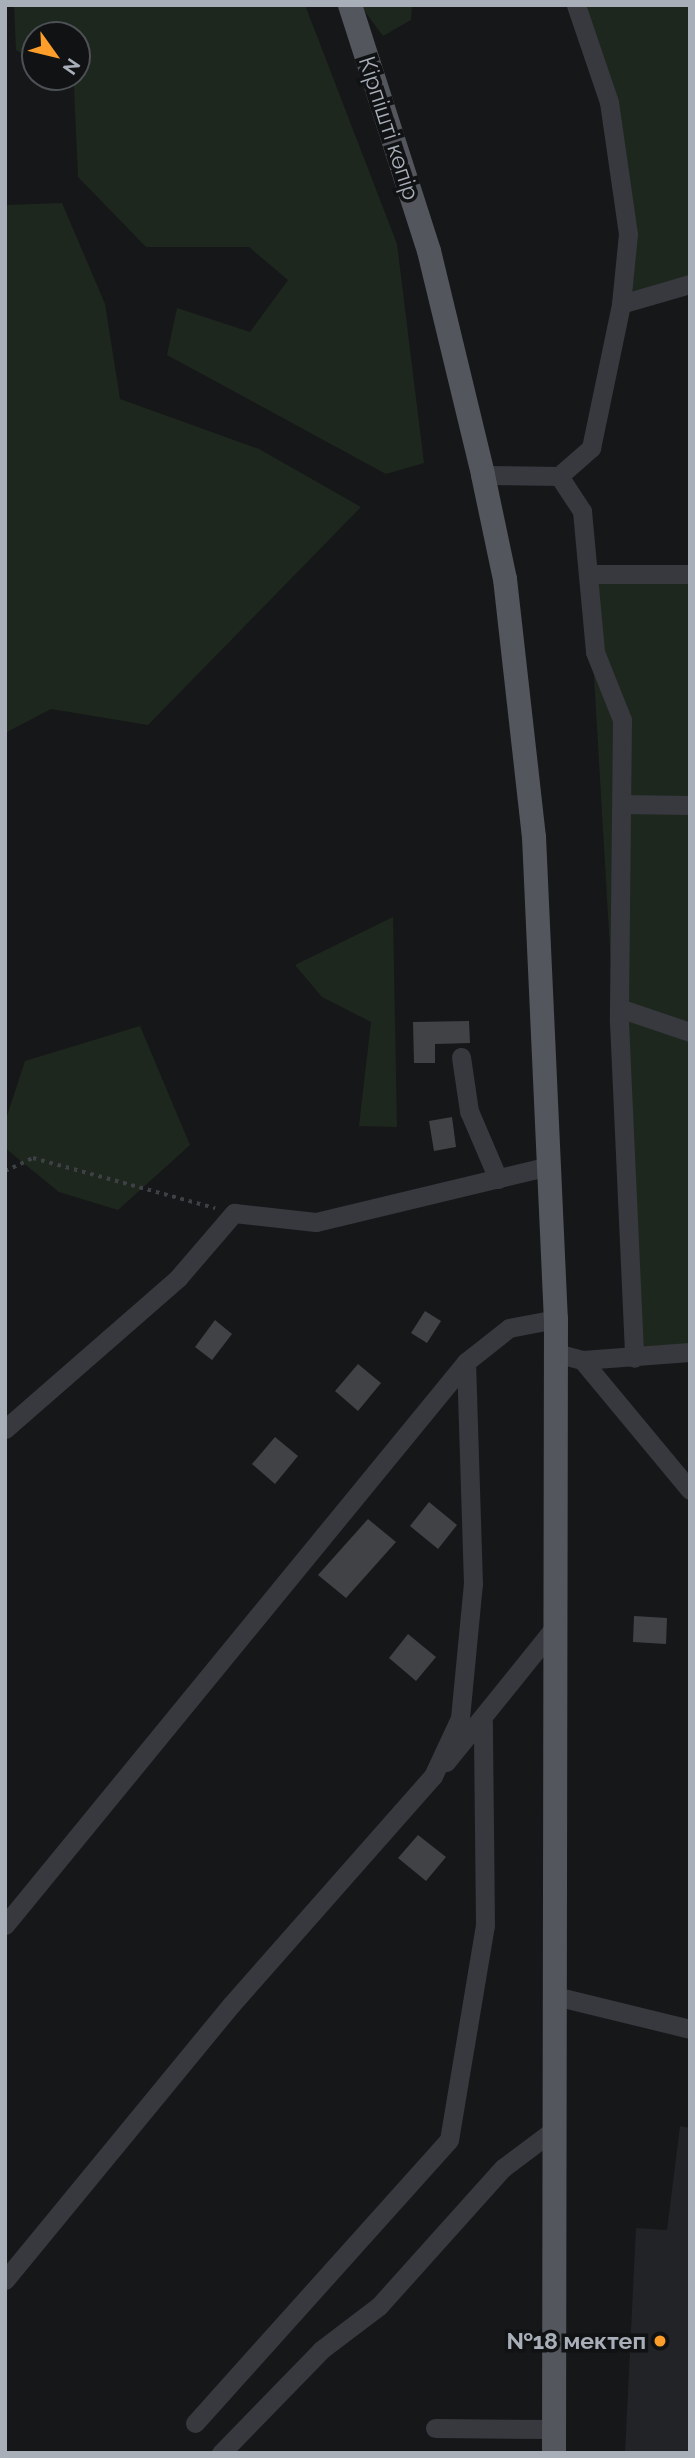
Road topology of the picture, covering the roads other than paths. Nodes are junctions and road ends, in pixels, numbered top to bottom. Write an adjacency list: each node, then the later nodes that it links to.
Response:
1 (350, 5): 5 (main road, Кірпішті көпір)
2 (576, 5): 4 (street)
3 (690, 284): 4 (street)
4 (621, 304): 6 (street)
5 (483, 475): 6 (street); 14 (main road, Кірпішті көпір)
6 (559, 476): 7 (street)
7 (588, 574): 8 (street); 9 (street)
8 (690, 574)
9 (622, 804): 10 (street); 11 (street)
10 (690, 805)
11 (620, 1008): 12 (street); 19 (street)
12 (690, 1032)
13 (461, 1057): 15 (street)
14 (550, 1166): 15 (street); 16 (main road, Кірпішті көпір)
15 (498, 1179): 22 (street)
16 (556, 1319): 18 (main road, Кірпішті көпір); 21 (street)
17 (690, 1352): 19 (street)
18 (556, 1353): 20 (street); 24 (main road, Кірпішті көпір)
19 (634, 1358): 20 (street)
20 (583, 1360): 23 (street)
21 (466, 1362): 26 (street); 27 (street)
22 (5, 1429)
23 (690, 1490)
24 (555, 1627): 25 (street); 28 (main road, Кірпішті көпір)
25 (483, 1722): 26 (street); 32 (street)
26 (433, 1776): 31 (street)
27 (5, 1924)
28 (555, 1996): 29 (street); 30 (main road, Кірпішті көпір)
29 (690, 2029)
30 (555, 2129): 34 (main road, Кірпішті көпір); 35 (street)
31 (5, 2280)
32 (195, 2423)
33 (435, 2428): 34 (street)
34 (554, 2441)
35 (221, 2453)

